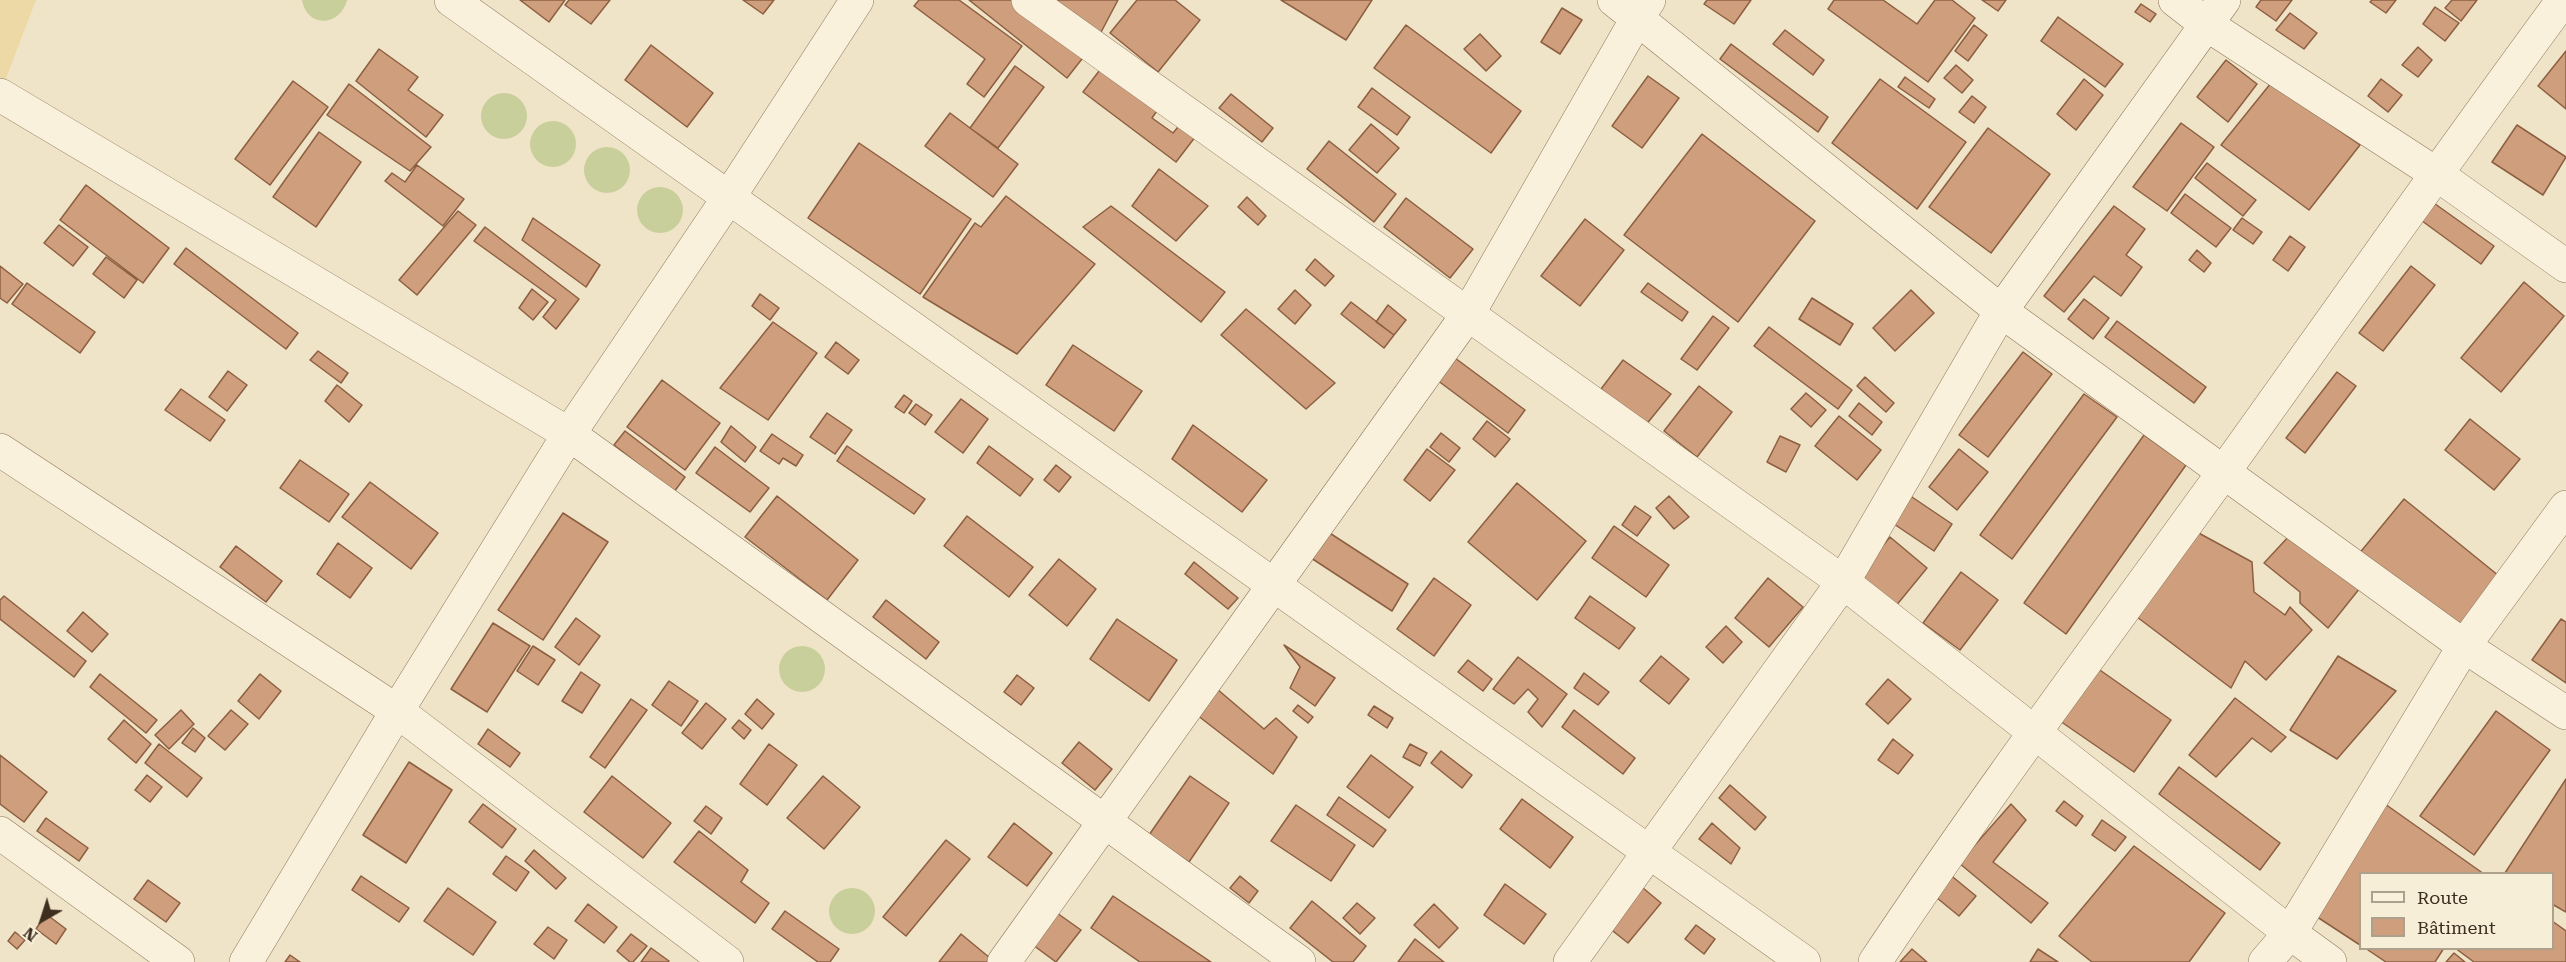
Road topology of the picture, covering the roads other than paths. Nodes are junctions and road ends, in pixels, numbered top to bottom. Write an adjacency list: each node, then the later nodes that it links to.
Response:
1 (451, 0): 10 (street)
2 (857, 0): 10 (street)
3 (1028, 0): 13 (street)
4 (2175, 0): 7 (street)
5 (2563, 0): 9 (street)
6 (1634, 6): 12 (street); 13 (street)
7 (2215, 12): 9 (street); 12 (street)
8 (0, 95): 14 (street)
9 (2435, 173): 11 (street); 16 (street)
10 (729, 196): 14 (street); 19 (street)
11 (2566, 266)
12 (2001, 311): 16 (street); 18 (street)
13 (1468, 314): 18 (street); 19 (street)
14 (568, 434): 21 (street); 24 (street)
15 (0, 450): 21 (street)
16 (2224, 472): 20 (street); 23 (street)
17 (2566, 507): 20 (street)
18 (1843, 582): 23 (street); 26 (street)
19 (1274, 584): 24 (street); 26 (street)
20 (2464, 646): 22 (street); 27 (street)
21 (397, 711): 29 (street); 30 (street)
22 (2566, 713)
23 (2035, 732): 27 (street); 35 (street)
24 (1105, 820): 31 (street); 32 (street)
25 (0, 833): 28 (street)
26 (1649, 851): 33 (street); 34 (street)
27 (2290, 933): 36 (street); 37 (street)
28 (178, 962)
29 (246, 962)
30 (727, 962)
31 (1004, 962)
32 (1299, 962)
33 (1570, 962)
34 (1803, 962)
35 (1875, 962)
36 (2265, 962)
37 (2330, 962)

